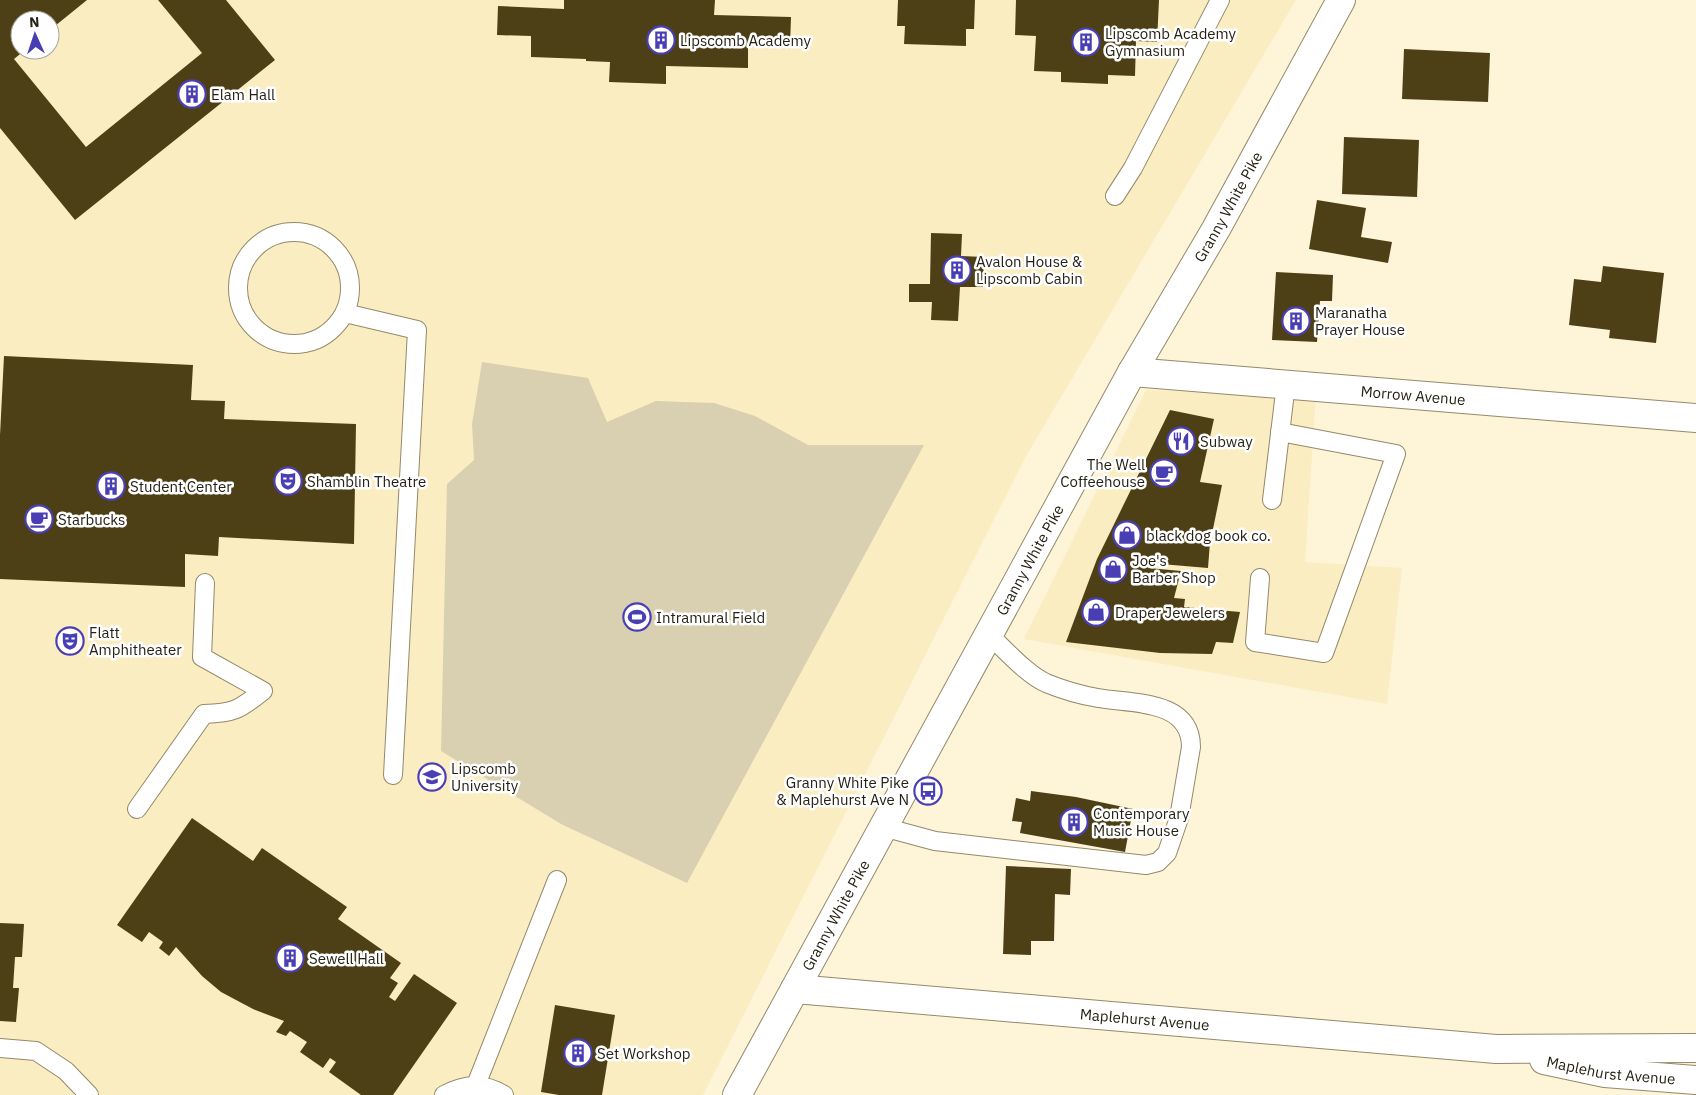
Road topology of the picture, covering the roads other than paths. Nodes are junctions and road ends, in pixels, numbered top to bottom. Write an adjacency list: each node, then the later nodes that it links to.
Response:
1 (1220, 0): 3 (lane)
2 (1341, 0): 5 (street, Granny White Pike)
3 (1116, 196)
4 (345, 313): 4 (lane); 13 (lane)
5 (1132, 372): 6 (street, Morrow Avenue); 12 (street, Granny White Pike)
6 (1286, 384): 7 (street, Morrow Avenue); 8 (lane)
7 (1696, 418)
8 (1280, 432): 9 (lane); 10 (lane)
9 (1272, 500)
10 (1260, 578)
11 (205, 583): 14 (lane)
12 (988, 634): 15 (street, Granny White Pike); 15 (lane)
13 (393, 775)
14 (137, 809)
15 (883, 827): 17 (street, Granny White Pike)
16 (557, 880): 22 (lane)
17 (795, 989): 20 (street, Maplehurst Avenue); 26 (street, Granny White Pike)
18 (0, 1048): 23 (lane)
19 (1696, 1048): 20 (street, Maplehurst Avenue)
20 (1496, 1049): 21 (street, Maplehurst Avenue)
21 (1696, 1080)
22 (476, 1086): 24 (lane); 25 (lane)
23 (89, 1095)
24 (444, 1095)
25 (504, 1095)
26 (737, 1095)

